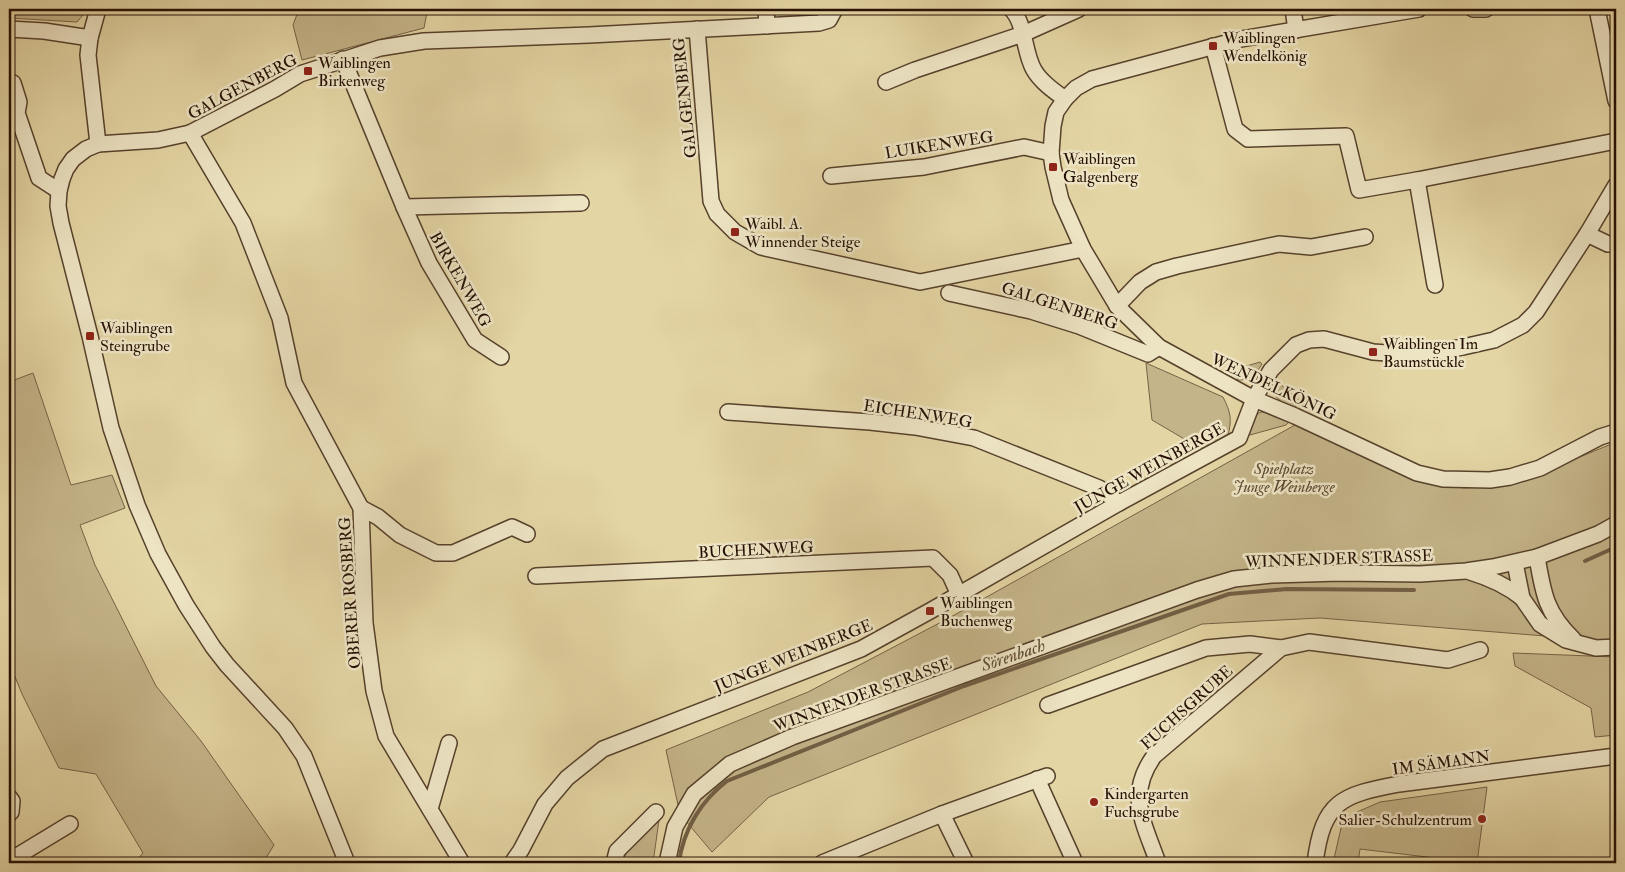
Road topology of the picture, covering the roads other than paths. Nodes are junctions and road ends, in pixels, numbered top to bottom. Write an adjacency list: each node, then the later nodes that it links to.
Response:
1 (98, 9): 16 (street)
2 (766, 9): 11 (street)
3 (835, 9): 11 (street)
4 (1011, 9): 15 (street)
5 (1079, 9): 15 (street)
6 (1294, 9): 14 (street)
7 (1419, 9): 14 (street, WENDELKÖNIG)
8 (1473, 9): 9 (street)
9 (1486, 9)
10 (1596, 9): 22 (street)
11 (767, 26): 13 (street)
12 (9, 29): 16 (street)
13 (697, 29): 18 (street, GALGENBERG); 37 (street, GALGENBERG)
14 (1296, 30): 17 (street, WENDELKÖNIG)
15 (1023, 34): 19 (street); 21 (street)
16 (90, 38): 25 (street)
17 (1213, 46): 21 (street, WENDELKÖNIG); 28 (street)
18 (343, 59): 23 (street, GALGENBERG); 32 (street, BIRKENWEG)
19 (886, 82)
20 (13, 83): 30 (street)
21 (1065, 99): 26 (street, WENDELKÖNIG)
22 (1616, 101)
23 (190, 133): 25 (street, GALGENBERG); 48 (street, OBERER ROSBERG)
24 (1616, 141): 28 (street)
25 (98, 144): 30 (street)
26 (1051, 152): 27 (street, LUIKENWEG); 36 (street, WENDELKÖNIG)
27 (831, 176)
28 (1417, 180): 38 (street)
29 (1616, 185): 33 (street, JUNGE WEINBERGE)
30 (59, 191): 71 (street)
31 (581, 203): 32 (street, BIRKENWEG)
32 (404, 207): 43 (street, BIRKENWEG)
33 (1587, 234): 35 (street); 44 (street, JUNGE WEINBERGE)
34 (1366, 237): 41 (street)
35 (1616, 244)
36 (1083, 249): 37 (street, GALGENBERG); 41 (street, WENDELKÖNIG)
37 (965, 272): 40 (street, GALGENBERG)
38 (1435, 285)
39 (949, 293): 40 (street, GALGENBERG)
40 (976, 297): 42 (street, GALGENBERG)
41 (1116, 306): 42 (street, WENDELKÖNIG)
42 (1159, 347): 44 (street, WENDELKÖNIG)
43 (501, 357)
44 (1254, 399): 46 (street, WENDELKÖNIG); 47 (street, JUNGE WEINBERGE)
45 (728, 412): 47 (street, EICHENWEG)
46 (1615, 433)
47 (1119, 503): 55 (street, JUNGE WEINBERGE)
48 (361, 508): 50 (street, OBERER ROSBERG); 65 (street, OBERER ROSBERG)
49 (1616, 524): 51 (street, WINNENDER STRASSE)
50 (527, 534)
51 (1537, 557): 52 (street, WINNENDER STRASSE); 57 (street)
52 (1515, 563): 53 (street, WINNENDER STRASSE); 56 (street)
53 (1466, 571): 56 (street); 75 (street, WINNENDER STRASSE)
54 (536, 576): 55 (street, BUCHENWEG)
55 (958, 595): 73 (street, JUNGE WEINBERGE)
56 (1522, 598): 57 (street)
57 (1578, 644): 58 (street)
58 (1616, 647)
59 (1281, 648): 60 (street, FUCHSGRUBE); 61 (street, FUCHSGRUBE); 79 (street, FUCHSGRUBE)
60 (1480, 650)
61 (1048, 705)
62 (449, 743): 65 (street)
63 (1616, 756): 80 (street, IM SÄMANN)
64 (9, 797): 67 (street)
65 (430, 809): 72 (street, OBERER ROSBERG)
66 (656, 812): 74 (street)
67 (9, 814)
68 (942, 814): 76 (street); 77 (street); 78 (street)
69 (70, 824): 70 (street)
70 (9, 861)
71 (347, 863)
72 (462, 863)
73 (512, 863)
74 (614, 863)
75 (667, 863)
76 (822, 863)
77 (966, 863)
78 (1075, 863)
79 (1158, 863)
80 (1315, 863)

